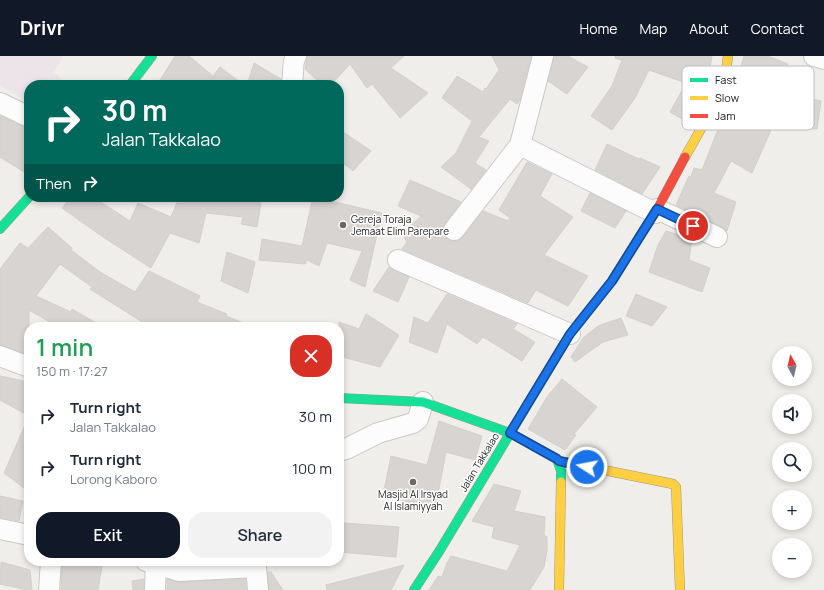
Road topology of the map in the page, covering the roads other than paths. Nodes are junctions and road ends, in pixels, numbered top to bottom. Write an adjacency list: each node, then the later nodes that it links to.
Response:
1 (152, 56): 8 (main road)
2 (296, 56): 9 (street)
3 (543, 56): 13 (street)
4 (728, 56): 7 (main road, Jalan Takkalao)
5 (814, 56): 6 (street)
6 (824, 59)
7 (727, 66)
8 (134, 80)
9 (292, 80)
10 (0, 103): 11 (street)
11 (24, 115)
12 (700, 130): 15 (main road, Jalan Takkalao)
13 (520, 145): 15 (street); 17 (street)
14 (24, 202): 16 (main road)
15 (656, 211): 18 (street); 20 (main road, Jalan Takkalao)
16 (0, 229)
17 (454, 230)
18 (717, 237)
19 (398, 260): 20 (street)
20 (570, 334): 25 (main road, Jalan Takkalao)
21 (0, 356): 22 (street)
22 (24, 364)
23 (344, 398): 24 (main road)
24 (422, 402): 25 (main road); 26 (street)
25 (510, 433): 27 (main road); 38 (main road, Jalan Takkalao)
26 (344, 450)
27 (559, 461): 39 (main road); 40 (main road)
28 (0, 528): 29 (street)
29 (24, 534)
30 (51, 566): 35 (street)
31 (153, 566): 36 (street)
32 (165, 566): 33 (street)
33 (234, 566)
34 (256, 566): 37 (street)
35 (49, 590)
36 (155, 590)
37 (258, 590)
38 (414, 590)
39 (559, 590)
40 (680, 590)

